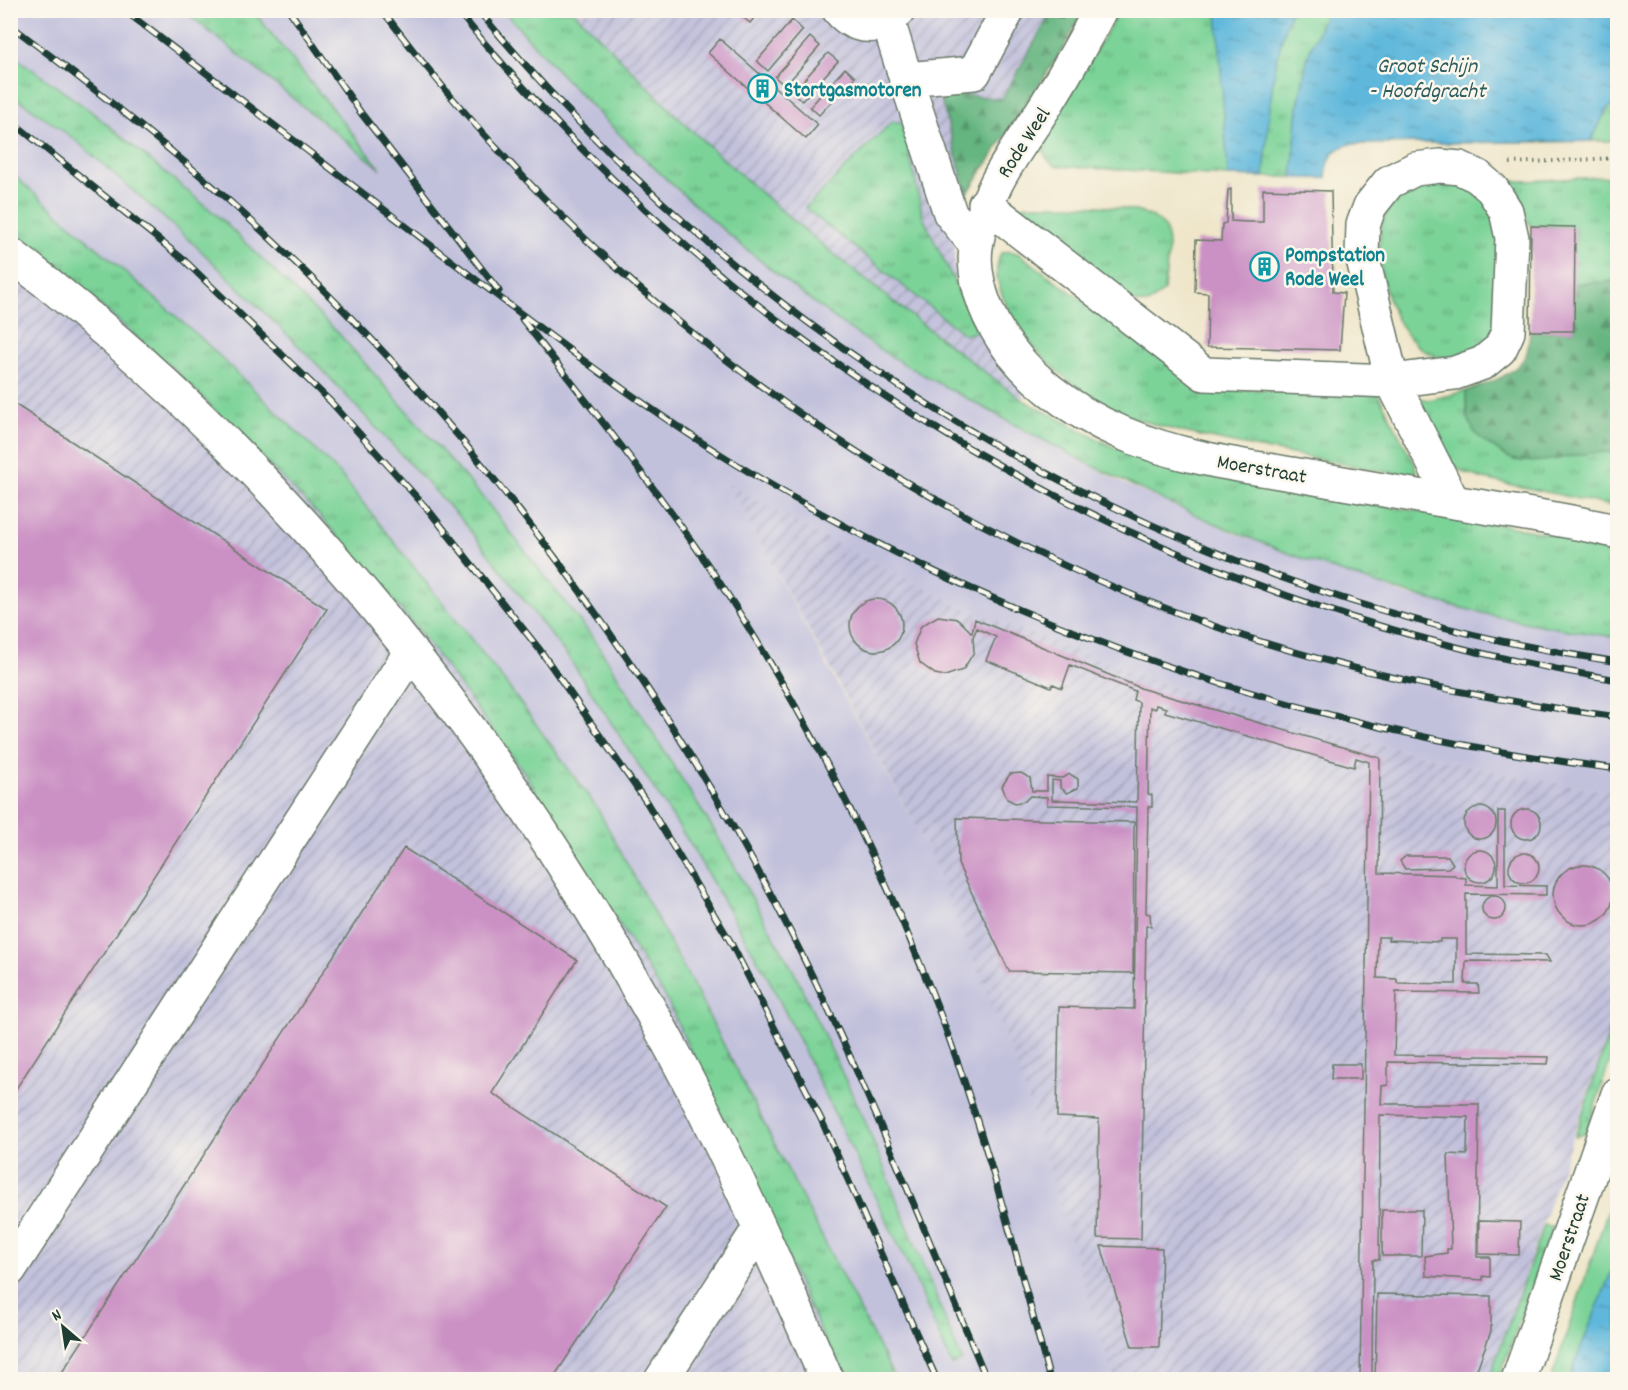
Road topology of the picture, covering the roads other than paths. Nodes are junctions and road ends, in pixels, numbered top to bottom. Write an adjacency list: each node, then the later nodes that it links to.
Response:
1 (838, 10): 4 (street)
2 (1008, 10): 5 (street)
3 (1100, 10): 6 (street, Rode Weel)
4 (894, 16): 5 (street)
5 (906, 79): 7 (street)
6 (985, 204): 7 (street, Rode Weel); 10 (street)
7 (976, 245): 9 (street, Rode Weel)
8 (10, 254): 13 (street)
9 (978, 282): 11 (street, Moerstraat)
10 (1392, 381): 10 (street); 11 (street)
11 (1453, 502): 12 (street, Moerstraat)
12 (1617, 532)
13 (410, 652): 15 (street); 16 (street)
14 (1617, 1094): 19 (street, Moerstraat)
15 (759, 1229): 17 (street); 18 (street)
16 (10, 1269)
17 (661, 1380)
18 (827, 1380)
19 (1518, 1380)

